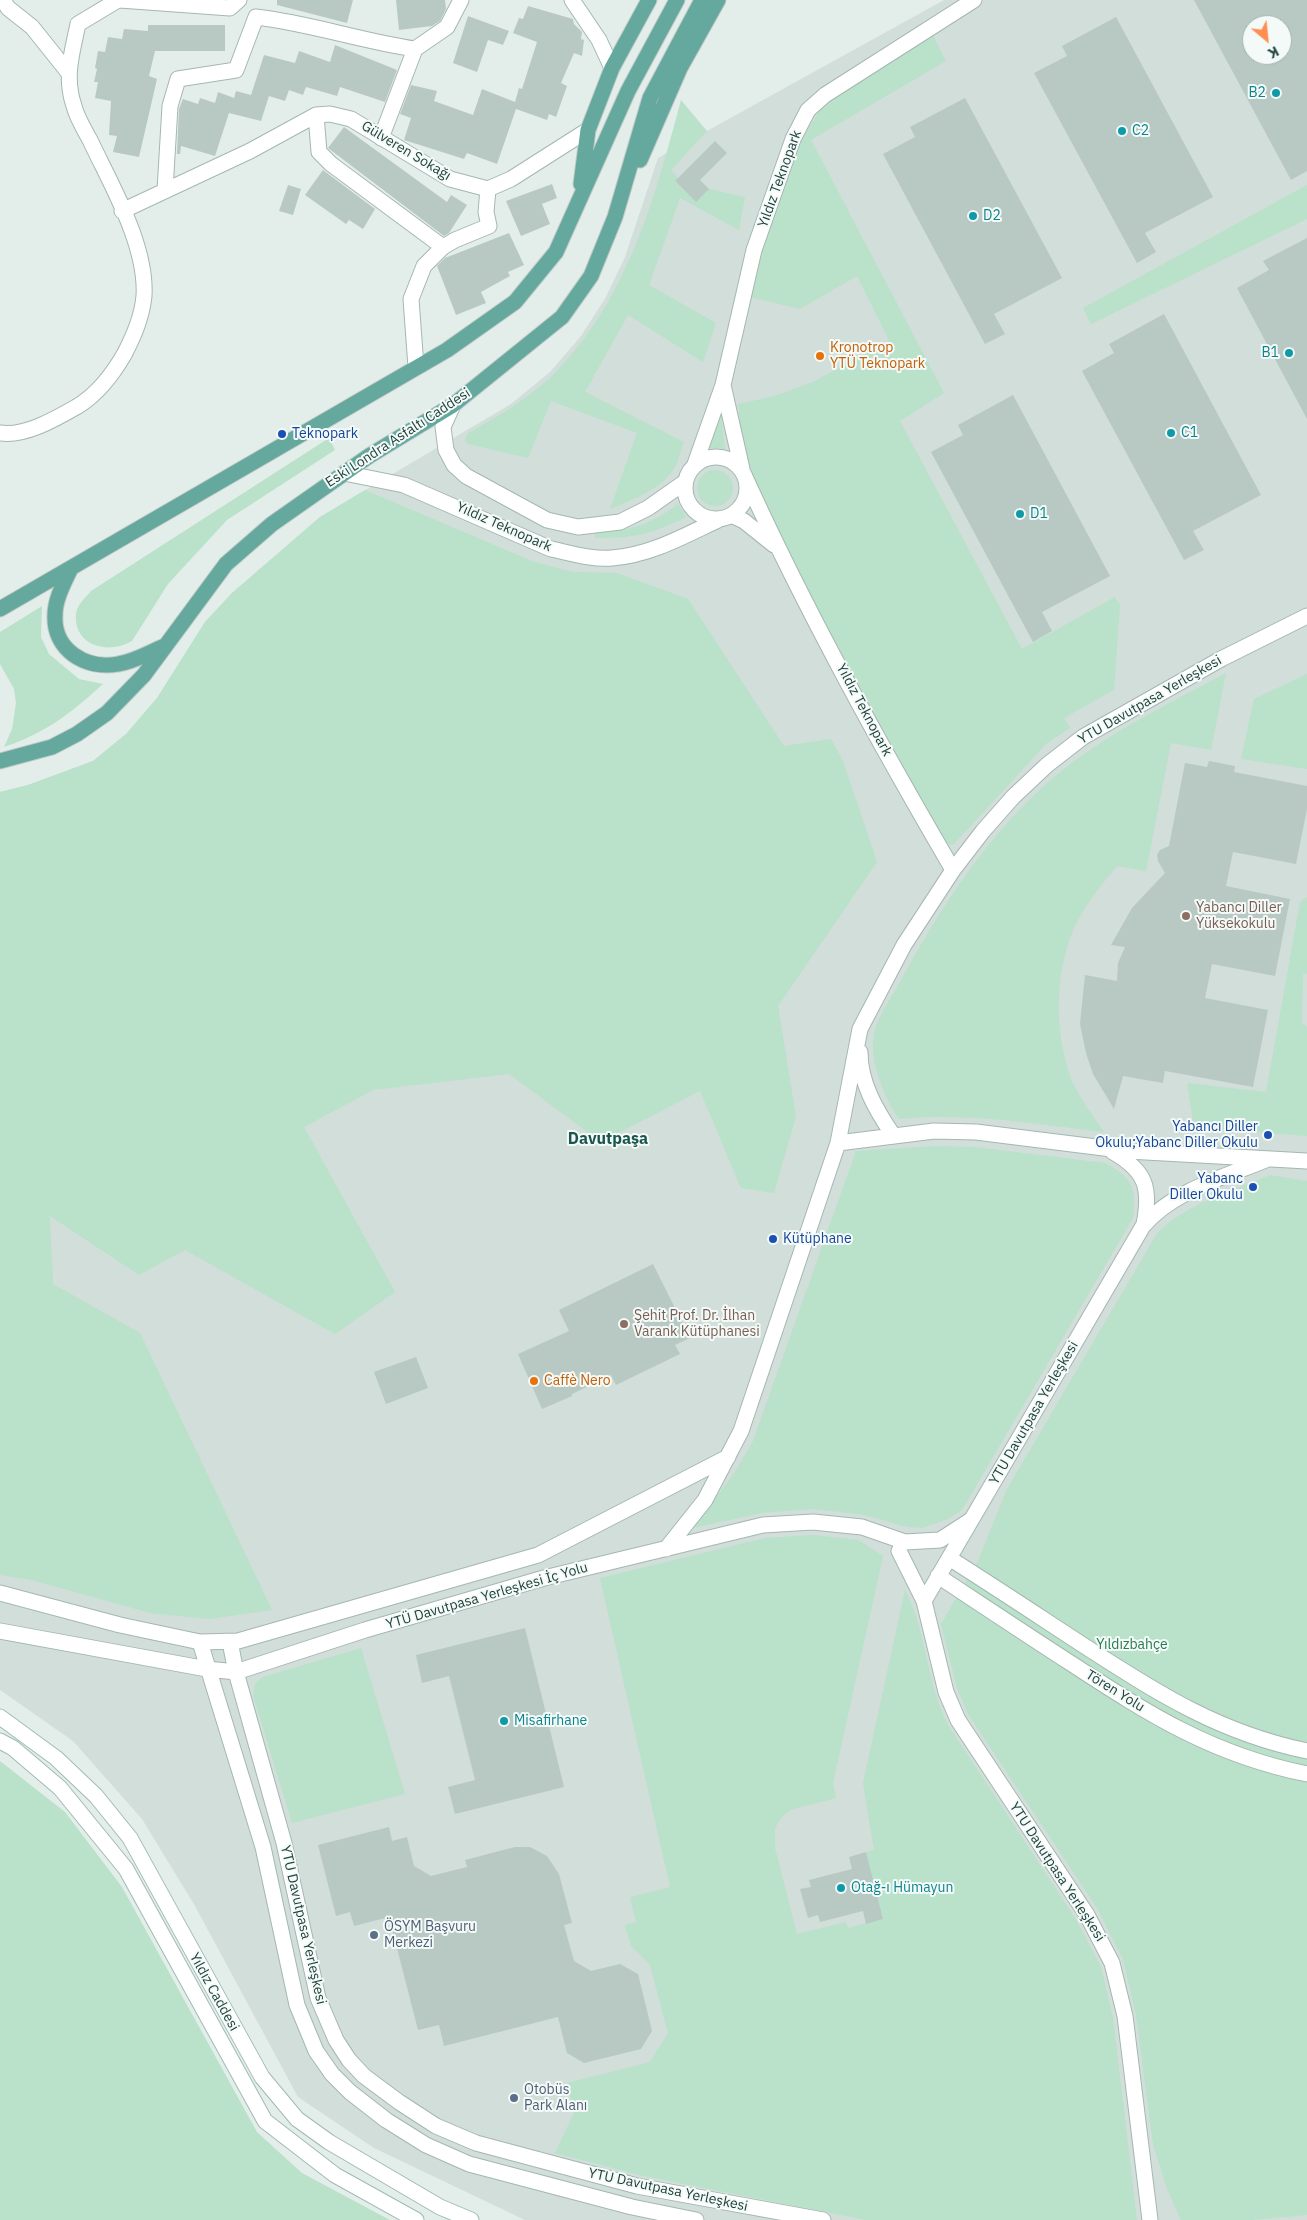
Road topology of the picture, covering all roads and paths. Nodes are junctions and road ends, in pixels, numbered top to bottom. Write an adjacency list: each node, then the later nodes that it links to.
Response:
1 (2, 0): 14 (street)
2 (119, 0): 10 (street); 14 (street)
3 (461, 0): 12 (street)
4 (572, 0): 13 (street)
5 (649, 0): 13 (main road)
6 (677, 0): 20 (main road)
7 (702, 0): 22 (main road, Eski Londra Asfaltı Caddesi)
8 (718, 0): 22 (main road)
9 (974, 0): 25 (street, Yıldız Teknopark)
10 (235, 4): 11 (street)
11 (256, 18): 12 (street); 19 (street)
12 (415, 49): 17 (street)
13 (612, 68): 16 (main road)
14 (68, 72): 21 (street)
15 (316, 116): 17 (street, Gülveren Sokağı); 19 (street, Gülveren Sokağı); 23 (street)
16 (588, 130): 18 (street); 20 (main road)
17 (381, 138): 18 (street, Gülveren Sokağı)
18 (488, 189): 23 (street)
19 (165, 190): 21 (street, Gülveren Sokağı)
20 (580, 200): 24 (main road)
21 (122, 211): 27 (street)
22 (615, 217): 26 (main road, Eski Londra Asfaltı Caddesi)
23 (443, 247): 24 (street)
24 (416, 367): 34 (main road)
25 (724, 385): 28 (street, Yıldız Teknopark); 30 (street, Yıldız Teknopark)
26 (452, 405): 29 (main road, Eski Londra Asfaltı Caddesi); 31 (street, Yıldız Teknopark)
27 (0, 433)
28 (695, 464): 30 (street); 31 (street)
29 (344, 473): 32 (street, Yıldız Teknopark); 37 (main road, Eski Londra Asfaltı Caddesi)
30 (744, 474): 32 (street); 33 (street, Yıldız Teknopark)
31 (685, 482): 32 (street)
32 (726, 517): 33 (street, Yıldız Teknopark)
33 (778, 550): 39 (street, Yıldız Teknopark)
34 (71, 568): 35 (main road); 37 (main road)
35 (0, 609)
36 (1307, 616): 39 (street, YTU Davutpasa Yerleşkesi)
37 (166, 645): 38 (main road, Eski Londra Asfaltı Caddesi)
38 (0, 761)
39 (953, 870): 40 (street, YTU Davutpasa Yerleşkesi)
40 (860, 1029): 41 (street, YTU Davutpasa Yerleşkesi); 42 (street, YTU Davutpasa Yerleşkesi)
41 (893, 1135): 42 (street, YTU Davutpasa Yerleşkesi); 43 (street, YTU Davutpasa Yerleşkesi)
42 (838, 1143): 47 (street, YTU Davutpasa Yerleşkesi)
43 (1107, 1149): 44 (street, YTU Davutpasa Yerleşkesi); 46 (street, YTU Davutpasa Yerleşkesi)
44 (1268, 1159): 45 (street, YTU Davutpasa Yerleşkesi); 46 (street, YTU Davutpasa Yerleşkesi)
45 (1307, 1161)
46 (1143, 1226): 48 (street, YTU Davutpasa Yerleşkesi)
47 (729, 1456): 49 (street, YTU Davutpasa Yerleşkesi); 57 (street, YTÜ Davutpasa Yerleşkesi İç Yolu)
48 (971, 1520): 49 (street, YTÜ Davutpasa Yerleşkesi İç Yolu); 51 (street, YTU Davutpasa Yerleşkesi)
49 (666, 1549): 59 (street, YTÜ Davutpasa Yerleşkesi İç Yolu)
50 (898, 1551): 54 (street, YTU Davutpasa Yerleşkesi)
51 (949, 1558): 52 (street, YTU Davutpasa Yerleşkesi); 62 (street, Tören Yolu)
52 (938, 1576): 54 (street, YTU Davutpasa Yerleşkesi); 63 (street, Tören Yolu)
53 (0, 1593): 56 (street, YTÜ Davutpasa Yerleşkesi İç Yolu)
54 (924, 1601): 68 (street, YTU Davutpasa Yerleşkesi)
55 (0, 1631): 58 (street, YTÜ Davutpasa Yerleşkesi İç Yolu)
56 (200, 1642): 57 (street, YTÜ Davutpasa Yerleşkesi İç Yolu); 58 (street, YTU Davutpasa Yerleşkesi)
57 (230, 1642): 59 (street, YTU Davutpasa Yerleşkesi)
58 (207, 1669): 59 (street, YTÜ Davutpasa Yerleşkesi İç Yolu); 66 (street, YTU Davutpasa Yerleşkesi)
59 (236, 1672): 67 (street, YTU Davutpasa Yerleşkesi)
60 (0, 1717): 65 (street, Yıldız Caddesi)
61 (0, 1741): 64 (street, Yıldız Caddesi)
62 (1307, 1751)
63 (1307, 1774)
64 (416, 2220)
65 (470, 2220)
66 (696, 2220)
67 (823, 2220)
68 (1150, 2220)

